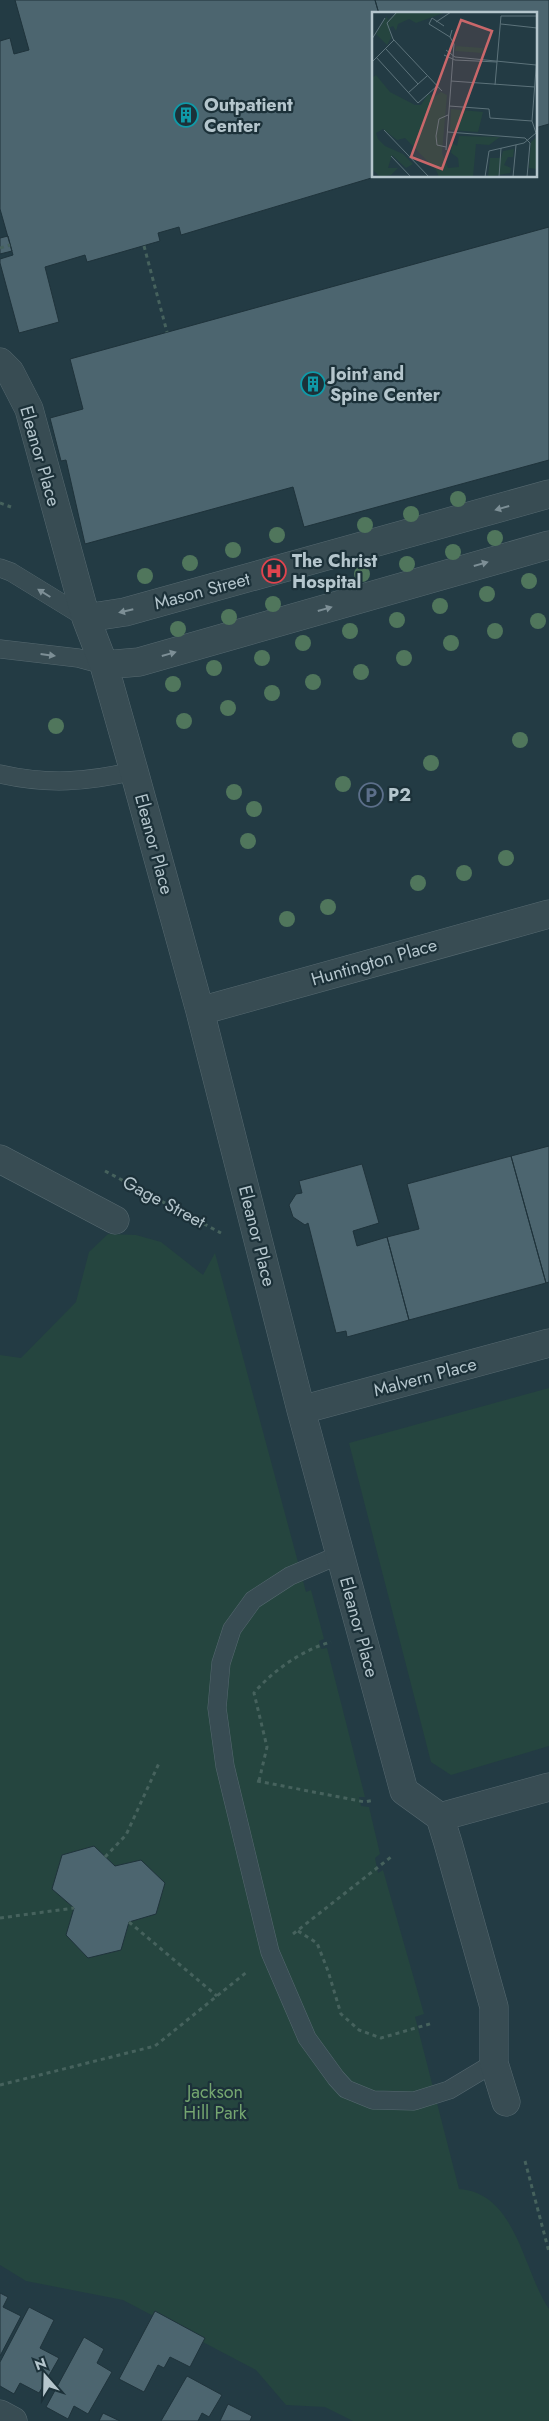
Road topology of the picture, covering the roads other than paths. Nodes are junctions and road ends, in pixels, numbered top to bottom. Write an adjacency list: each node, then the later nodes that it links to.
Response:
1 (0, 362): 5 (street, Eleanor Place)
2 (549, 494): 5 (street, Mason Street, one-way to 5)
3 (549, 545): 7 (street, one-way to 3)
4 (0, 568): 5 (lane, one-way to 4)
5 (86, 618): 7 (street, Eleanor Place)
6 (0, 649): 7 (lane, one-way to 7)
7 (104, 665): 8 (street, Eleanor Place)
8 (134, 771): 9 (lane); 11 (street, Eleanor Place)
9 (0, 774)
10 (549, 914): 11 (street, Huntington Place)
11 (200, 1011): 15 (street, Eleanor Place)
12 (0, 1159): 13 (street)
13 (115, 1220)
14 (549, 1343): 15 (street, Malvern Place)
15 (301, 1410): 16 (street, Eleanor Place)
16 (339, 1555): 18 (street, Eleanor Place); 19 (lane)
17 (549, 1787): 18 (street)
18 (440, 1817): 19 (street)
19 (494, 2063): 20 (street)
20 (506, 2102)
21 (0, 2414): 22 (street)
22 (13, 2421)

